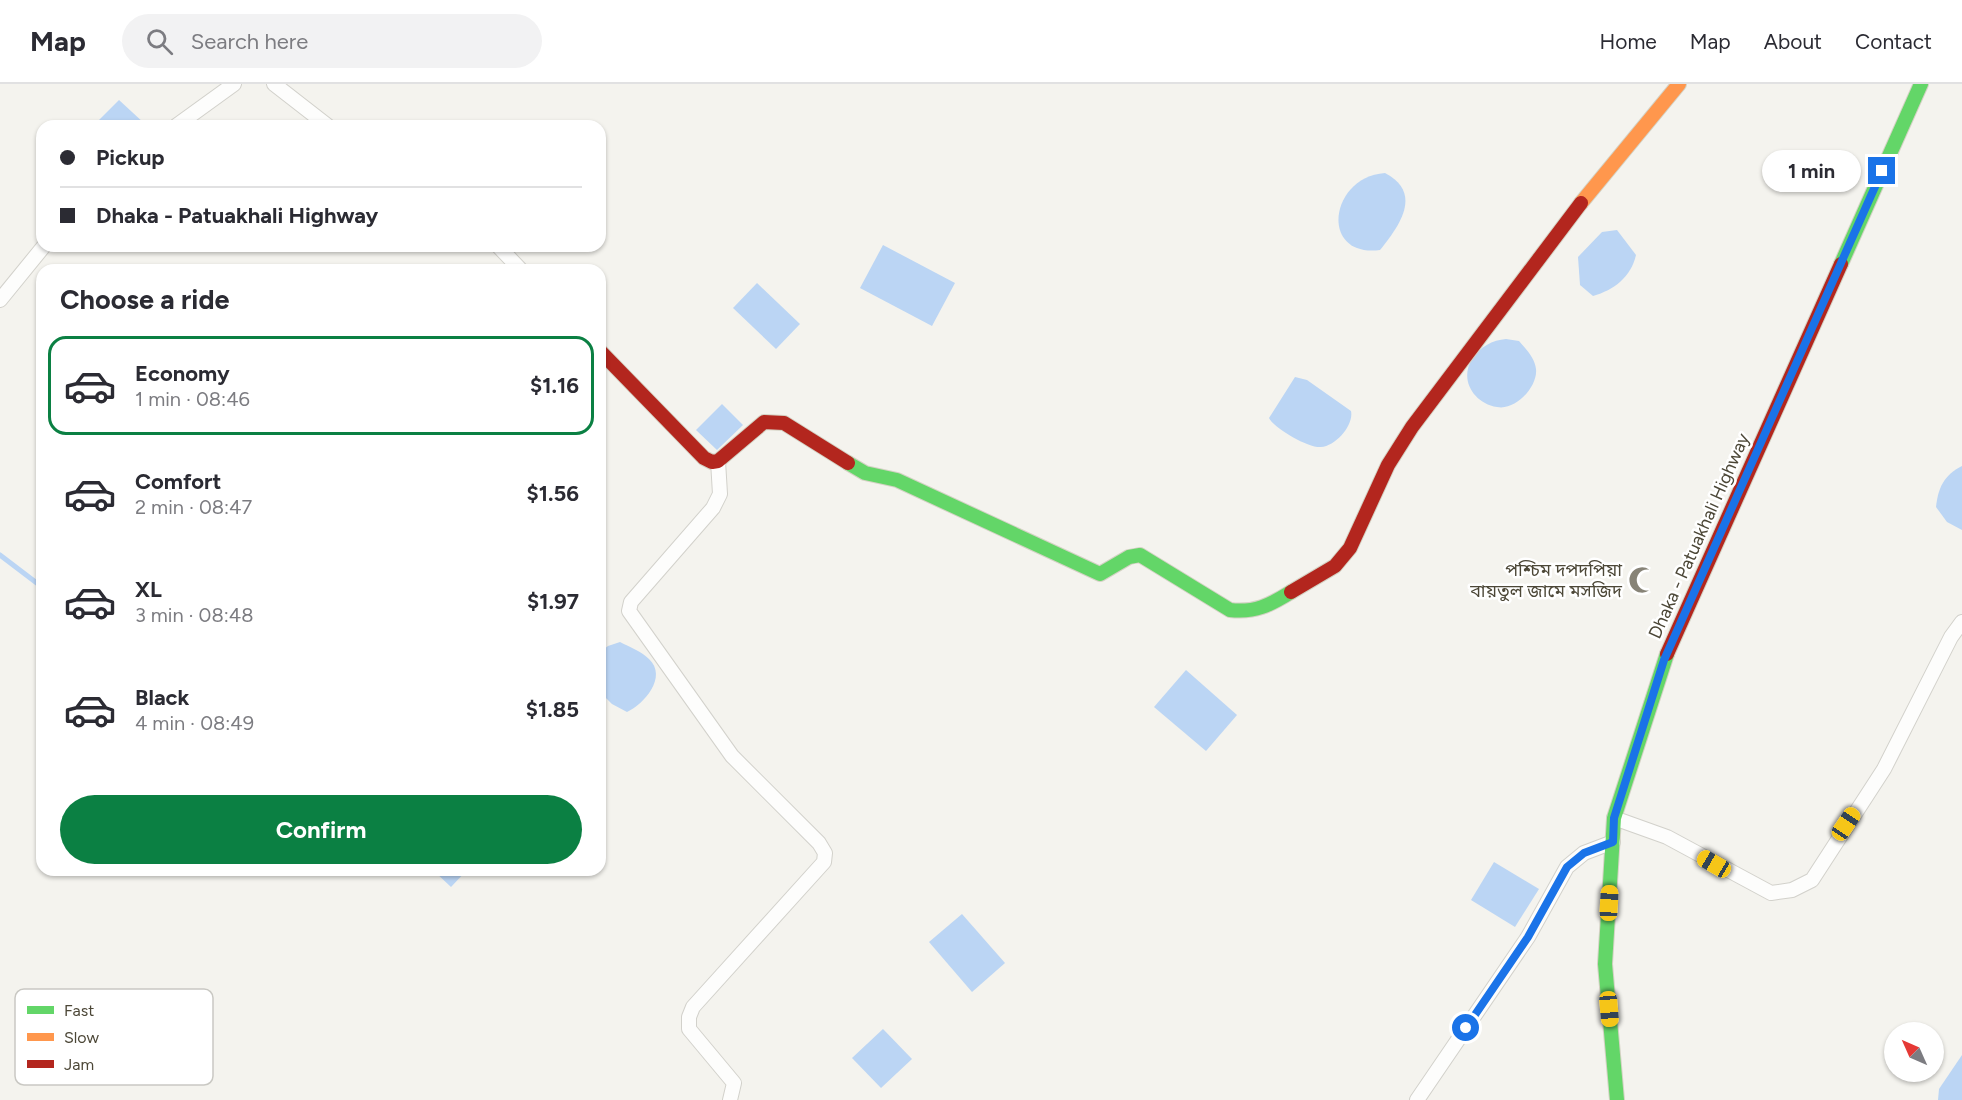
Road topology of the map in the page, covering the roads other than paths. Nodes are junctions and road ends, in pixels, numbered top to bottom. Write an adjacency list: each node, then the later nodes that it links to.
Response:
1 (234, 84): 5 (street)
2 (274, 84): 6 (street)
3 (1679, 84): 12 (main road)
4 (1921, 84): 14 (main road, Dhaka - Patuakhali Highway)
5 (184, 120)
6 (320, 120)
7 (39, 252): 10 (street)
8 (504, 252): 9 (street)
9 (515, 264)
10 (0, 300)
11 (606, 357): 12 (main road)
12 (718, 460): 16 (street)
13 (1962, 622): 14 (street)
14 (1614, 818): 15 (main road, Dhaka - Patuakhali Highway)
15 (1613, 842): 17 (street); 18 (main road, Dhaka - Patuakhali Highway)
16 (730, 1100)
17 (1417, 1100)
18 (1617, 1100)

